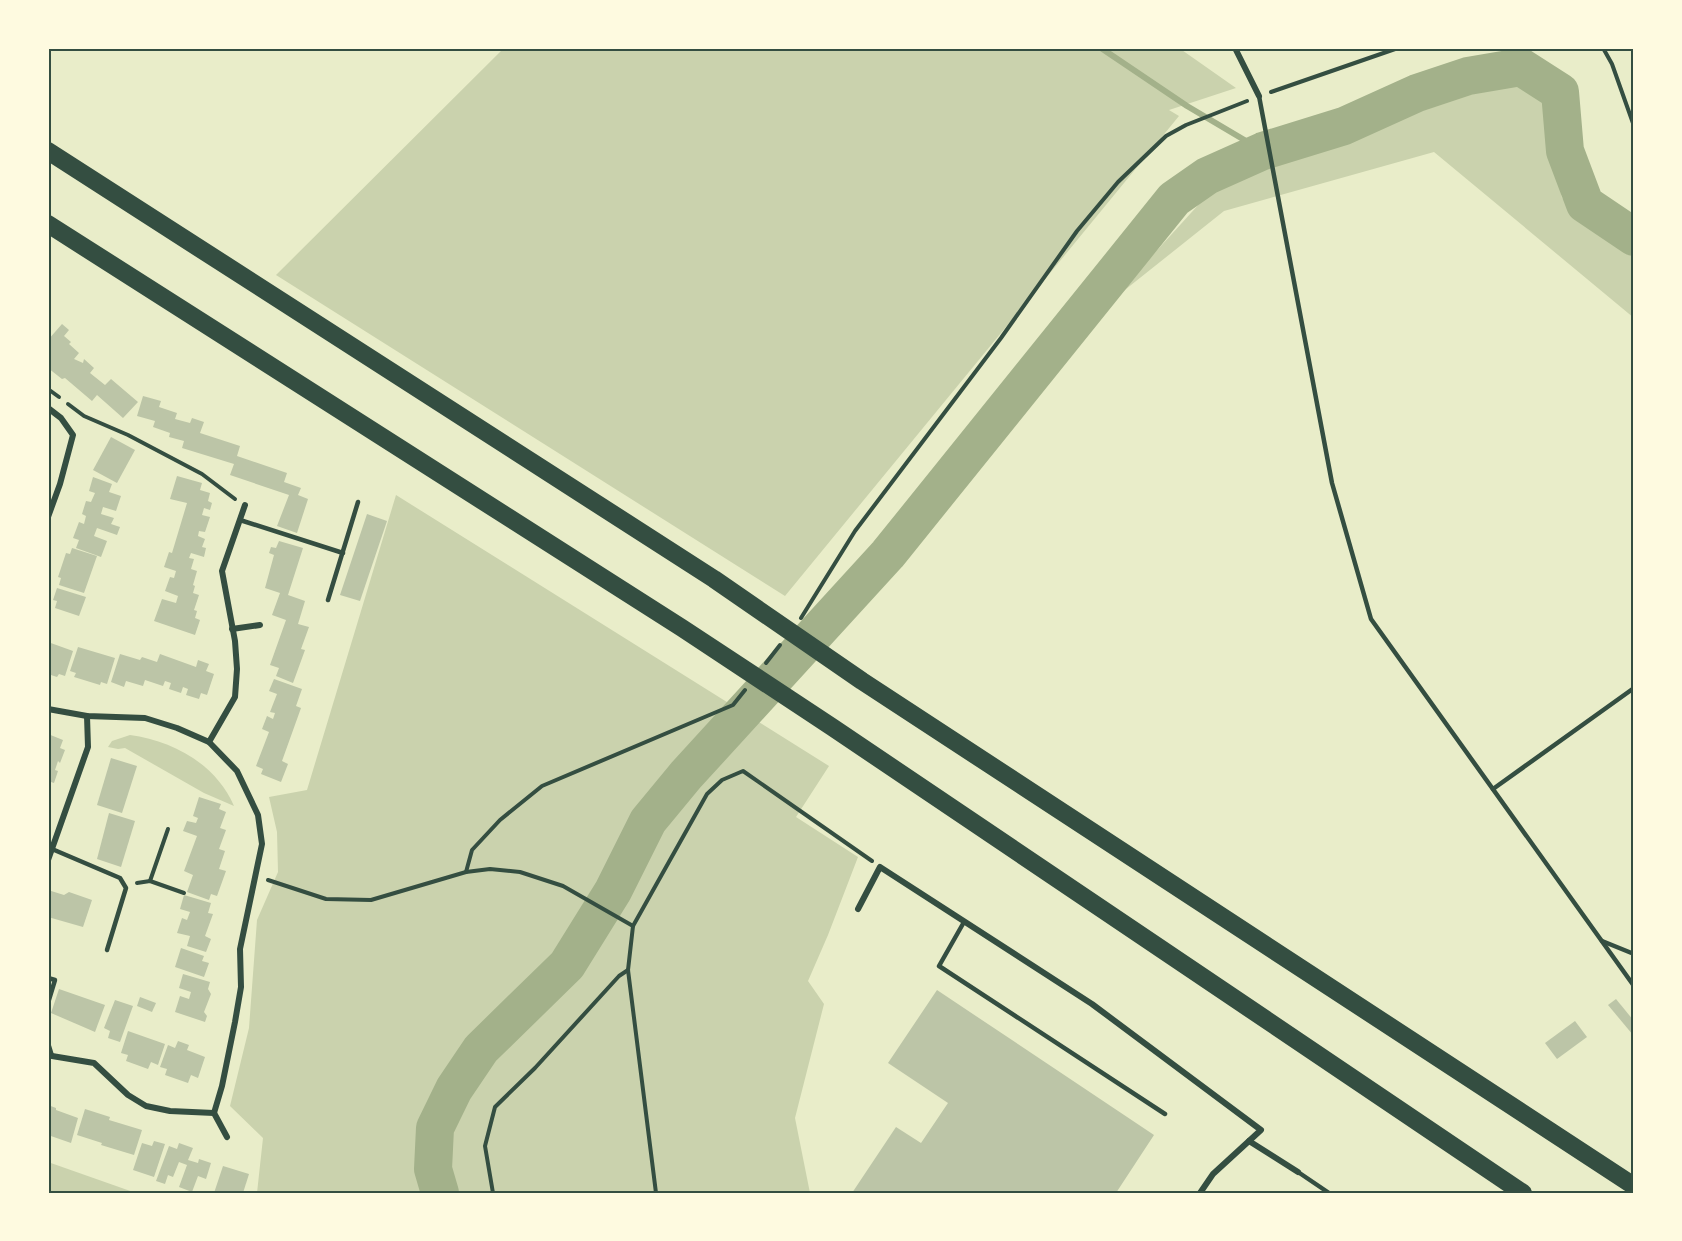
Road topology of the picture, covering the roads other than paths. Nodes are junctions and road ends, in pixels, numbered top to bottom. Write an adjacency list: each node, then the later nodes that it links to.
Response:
1 (1235, 48): 2 (street)
2 (1259, 96): 19 (lane)
3 (48, 151): 37 (highway)
4 (48, 224): 40 (highway)
5 (48, 408): 8 (street)
6 (358, 502): 11 (lane)
7 (245, 505): 10 (street)
8 (49, 507): 9 (street)
9 (48, 517)
10 (240, 520): 11 (lane); 14 (street)
11 (343, 553): 12 (lane)
12 (328, 600)
13 (260, 625): 14 (street)
14 (232, 629): 18 (street)
15 (1634, 688): 19 (lane)
16 (48, 709): 17 (street)
17 (87, 716): 18 (street); 20 (street)
18 (209, 742): 32 (street)
19 (1493, 789): 24 (lane)
20 (52, 849): 21 (street); 25 (lane)
21 (48, 860)
22 (858, 909): 23 (street)
23 (964, 922): 33 (lane); 35 (street)
24 (1602, 941): 26 (lane); 28 (lane)
25 (107, 950)
26 (1634, 954)
27 (48, 978): 29 (lane)
28 (1634, 986)
29 (48, 1003)
30 (48, 1043): 31 (lane)
31 (52, 1056): 32 (street)
32 (214, 1113): 34 (street)
33 (1165, 1114)
34 (227, 1137)
35 (1249, 1141): 36 (street); 38 (street)
36 (1298, 1172): 39 (lane)
37 (1634, 1186)
38 (1200, 1193)
39 (1329, 1193)
40 (1523, 1193)

